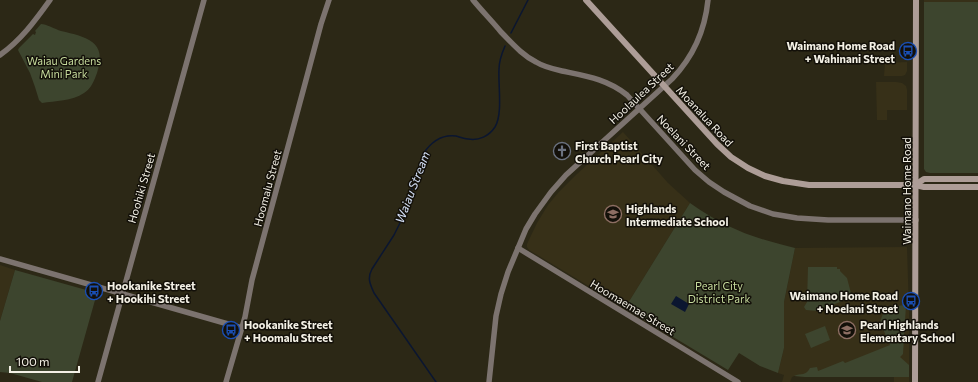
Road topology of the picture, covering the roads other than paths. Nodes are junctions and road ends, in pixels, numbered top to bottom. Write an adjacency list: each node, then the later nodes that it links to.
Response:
1 (50, 0): 8 (street)
2 (204, 0): 17 (street, Hoohiki Street)
3 (329, 0): 18 (street, Hoomalu Street)
4 (473, 0): 10 (street, Noelani Street)
5 (586, 0): 9 (main road, Moanalua Road)
6 (708, 0): 9 (street, Hoolaulea Street)
7 (916, 0): 12 (main road, Waimano Home Road)
8 (0, 54)
9 (664, 87): 10 (street, Hoolaulea Street); 12 (main road, Moanalua Road)
10 (640, 109): 14 (street, Noelani Street); 15 (street, Hoolaulea Street)
11 (978, 178): 12 (main road)
12 (915, 185): 13 (main road, Moanalua Road); 14 (main road, Waimano Home Road)
13 (978, 187)
14 (916, 220): 23 (main road, Waimano Home Road)
15 (518, 248): 21 (street, Hoolaulea Street); 22 (street, Hoomaemae Street)
16 (0, 259): 17 (street)
17 (122, 294): 18 (street); 19 (street, Hoohiki Street)
18 (242, 328): 20 (street, Hoomalu Street)
19 (98, 382)
20 (226, 382)
21 (489, 382)
22 (738, 382)
23 (915, 382)

